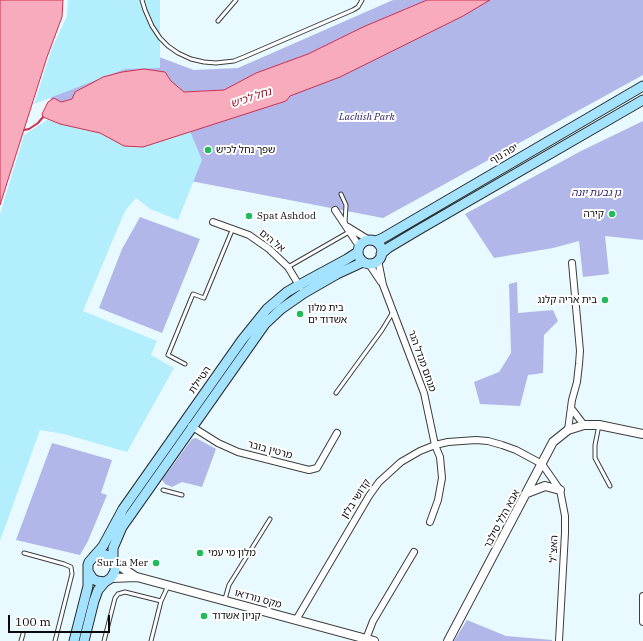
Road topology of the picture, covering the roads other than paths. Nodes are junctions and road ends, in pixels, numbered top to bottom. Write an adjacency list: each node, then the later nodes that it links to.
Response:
1 (142, 0): 3 (lane)
2 (236, 0): 4 (lane)
3 (362, 0)
4 (218, 21)
5 (643, 86): 7 (main road, יפה נוף)
6 (643, 100): 8 (main road)
7 (537, 147): 8 (lane); 15 (main road, יפה נוף)
8 (544, 158): 17 (main road)
9 (341, 194): 12 (lane)
10 (335, 210): 12 (street)
11 (213, 222): 13 (street, אל הים)
12 (344, 224): 14 (street); 15 (street)
13 (233, 228): 20 (street, אל הים); 25 (lane)
14 (350, 232): 16 (street); 20 (lane)
15 (372, 241): 16 (main road); 17 (main road)
16 (358, 249): 18 (main road); 21 (main road, הטיילת)
17 (380, 257): 18 (main road); 22 (street)
18 (366, 263): 22 (street); 23 (main road, הטיילת)
19 (572, 263): 27 (street)
20 (288, 267): 21 (street, אל הים)
21 (299, 285): 23 (street, אל הים); 28 (main road, הטיילת)
22 (383, 285): 24 (street, מנחם מנדל הגר)
23 (304, 293): 28 (main road, הטיילת)
24 (393, 312): 26 (lane); 34 (street, מנחם מנדל הגר)
25 (185, 364)
26 (336, 393)
27 (571, 408): 29 (street); 31 (street)
28 (188, 424): 32 (street, מרטין בובר); 36 (main road, הטיילת); 37 (main road, הטיילת)
29 (584, 425): 30 (street); 31 (street)
30 (599, 425): 33 (street); 38 (lane)
31 (568, 430): 35 (street, אבא הלל סילבר)
32 (337, 433)
33 (643, 434)
34 (435, 445): 35 (street, קדושי בלזן); 44 (street, מנחם מנדל הגר); 56 (street, קדושי בלזן)
35 (542, 464): 40 (street, האצ"ל); 41 (street, אבא הלל סילבר)
36 (145, 479): 37 (lane); 47 (main road, הטיילת)
37 (154, 481): 48 (main road, הטיילת)
38 (610, 486)
39 (163, 490): 42 (lane)
40 (560, 490): 41 (street); 67 (street, האצ"ל)
41 (527, 493): 66 (street, אבא הלל סילבר)
42 (182, 495)
43 (270, 520): 55 (lane)
44 (430, 522)
45 (414, 552): 59 (street)
46 (24, 554): 61 (lane)
47 (95, 556): 48 (main road); 49 (main road)
48 (114, 561): 50 (street, מקס נורדאו); 51 (main road)
49 (89, 573): 51 (main road); 62 (main road)
50 (137, 577): 51 (street, מקס נורדאו); 52 (street, מקס נורדאו)
51 (108, 580): 63 (main road)
52 (168, 586): 54 (lane); 55 (street, מקס נורדאו)
53 (643, 596): 57 (street)
54 (161, 601): 64 (lane); 65 (lane)
55 (225, 601): 56 (street, מקס נורדאו)
56 (296, 620): 59 (street, מקס נורדאו)
57 (643, 622)
58 (23, 634): 60 (lane)
59 (370, 640)
60 (22, 641)
61 (55, 641)
62 (74, 641)
63 (84, 641)
64 (104, 641)
65 (151, 641)
66 (448, 641)
67 (559, 641)

